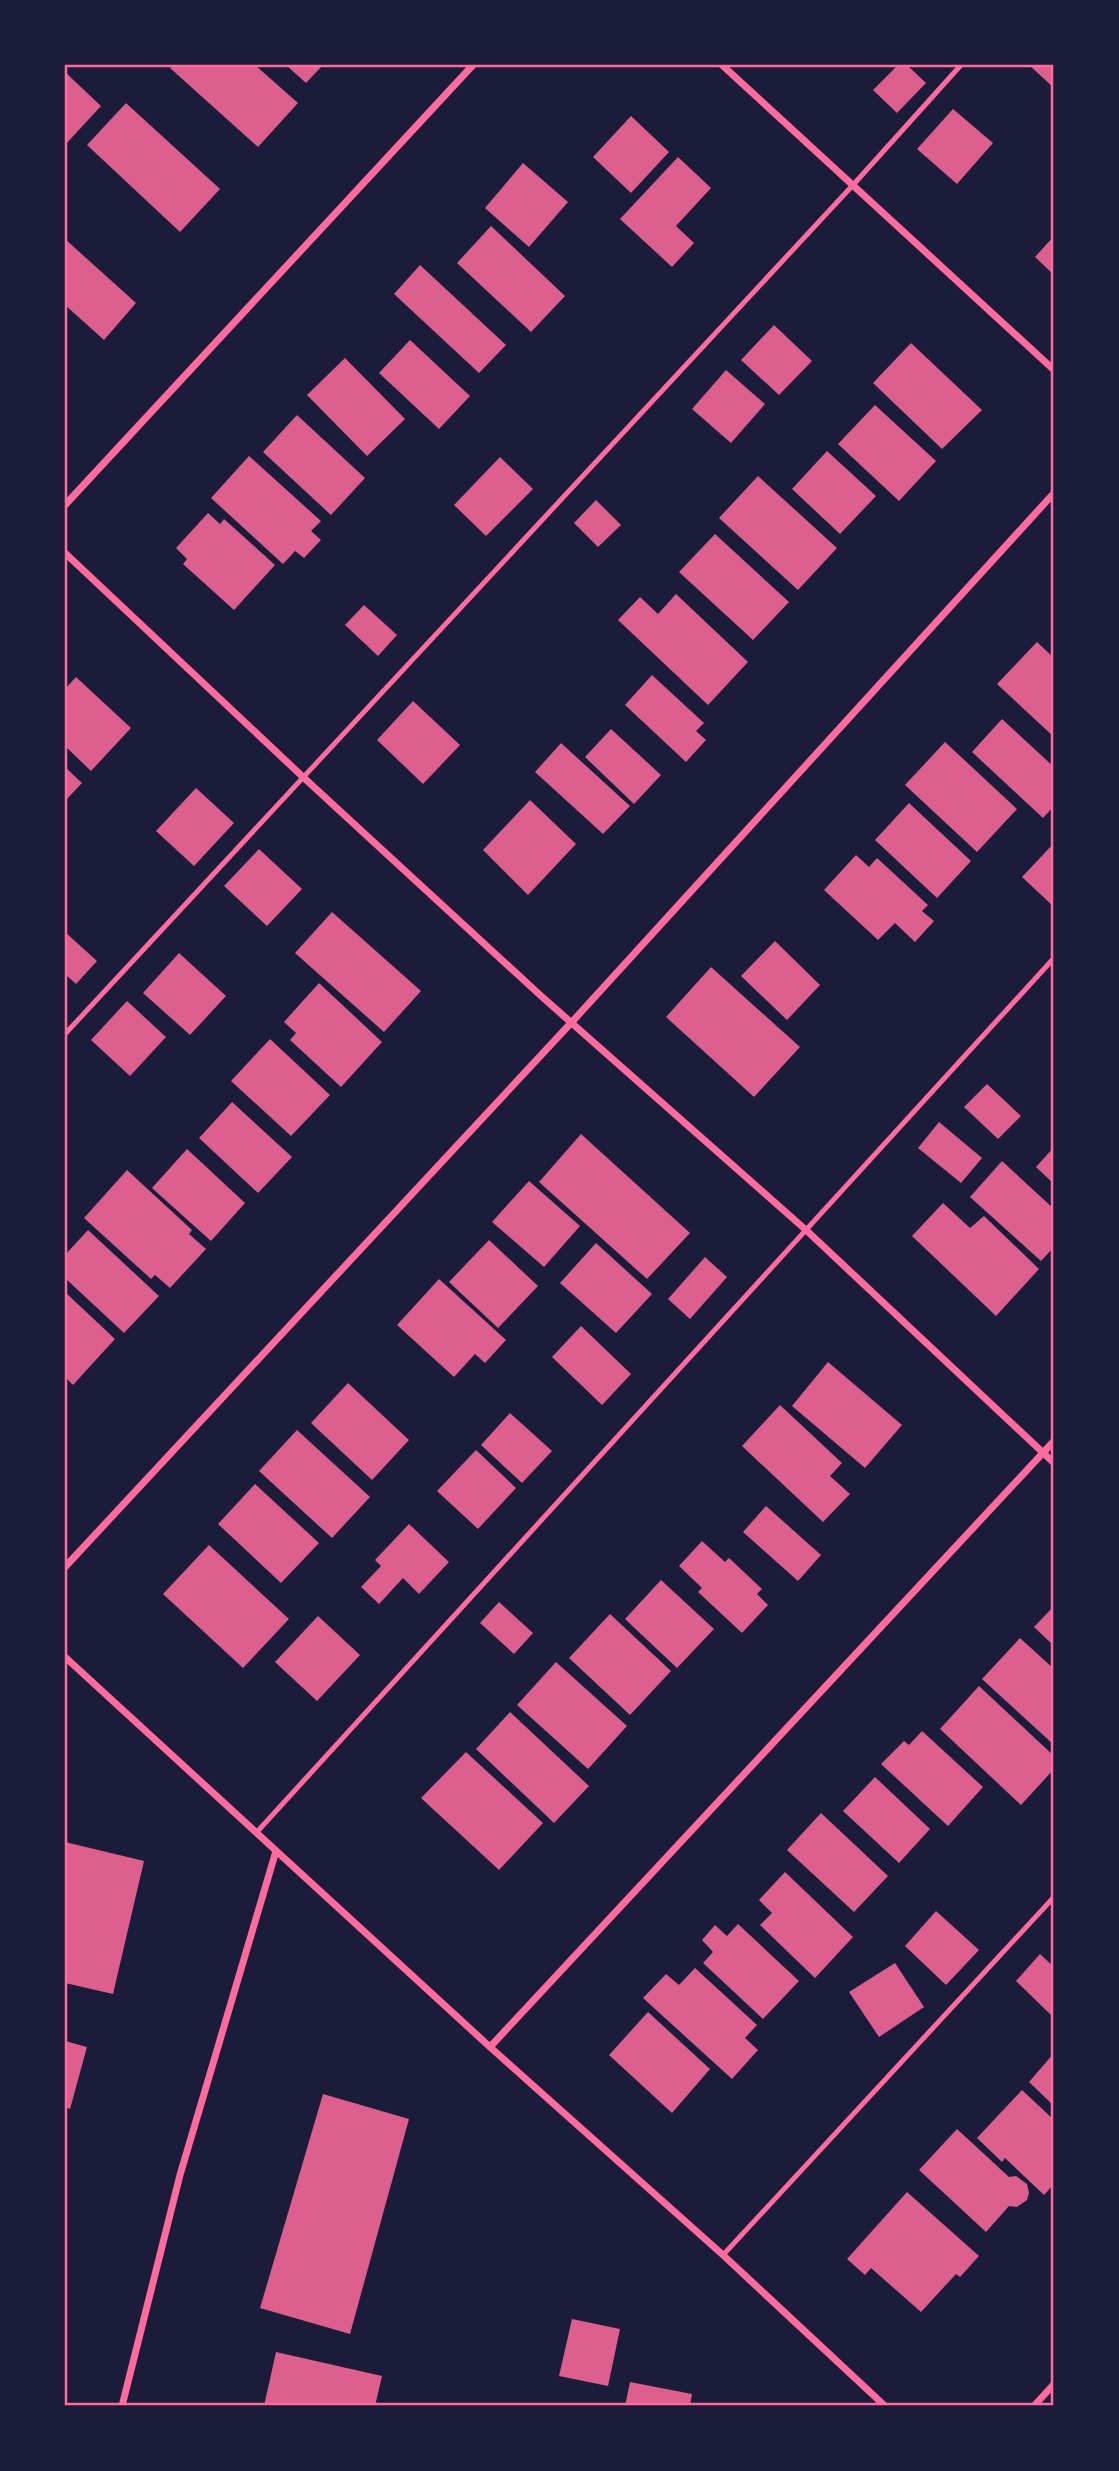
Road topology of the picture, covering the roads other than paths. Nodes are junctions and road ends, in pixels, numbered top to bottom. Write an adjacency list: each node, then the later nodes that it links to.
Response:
1 (473, 65): 7 (street)
2 (722, 65): 4 (street)
3 (961, 65): 4 (lane)
4 (853, 185): 5 (street); 9 (lane)
5 (1054, 370)
6 (1054, 493): 11 (street)
7 (65, 505)
8 (65, 553): 9 (street)
9 (303, 777): 11 (street); 12 (lane)
10 (1054, 958): 13 (lane)
11 (572, 1023): 13 (street); 17 (street)
12 (65, 1034)
13 (806, 1230): 15 (street); 19 (lane)
14 (1054, 1441): 15 (street)
15 (1043, 1453): 16 (street); 22 (street)
16 (1054, 1463)
17 (65, 1567)
18 (65, 1657): 19 (street)
19 (256, 1833): 20 (street)
20 (276, 1852): 22 (street); 25 (street)
21 (1054, 1897): 23 (lane)
22 (490, 2047): 23 (street)
23 (723, 2255): 26 (street)
24 (1054, 2384): 27 (street)
25 (122, 2406)
26 (885, 2406)
27 (1034, 2406)

